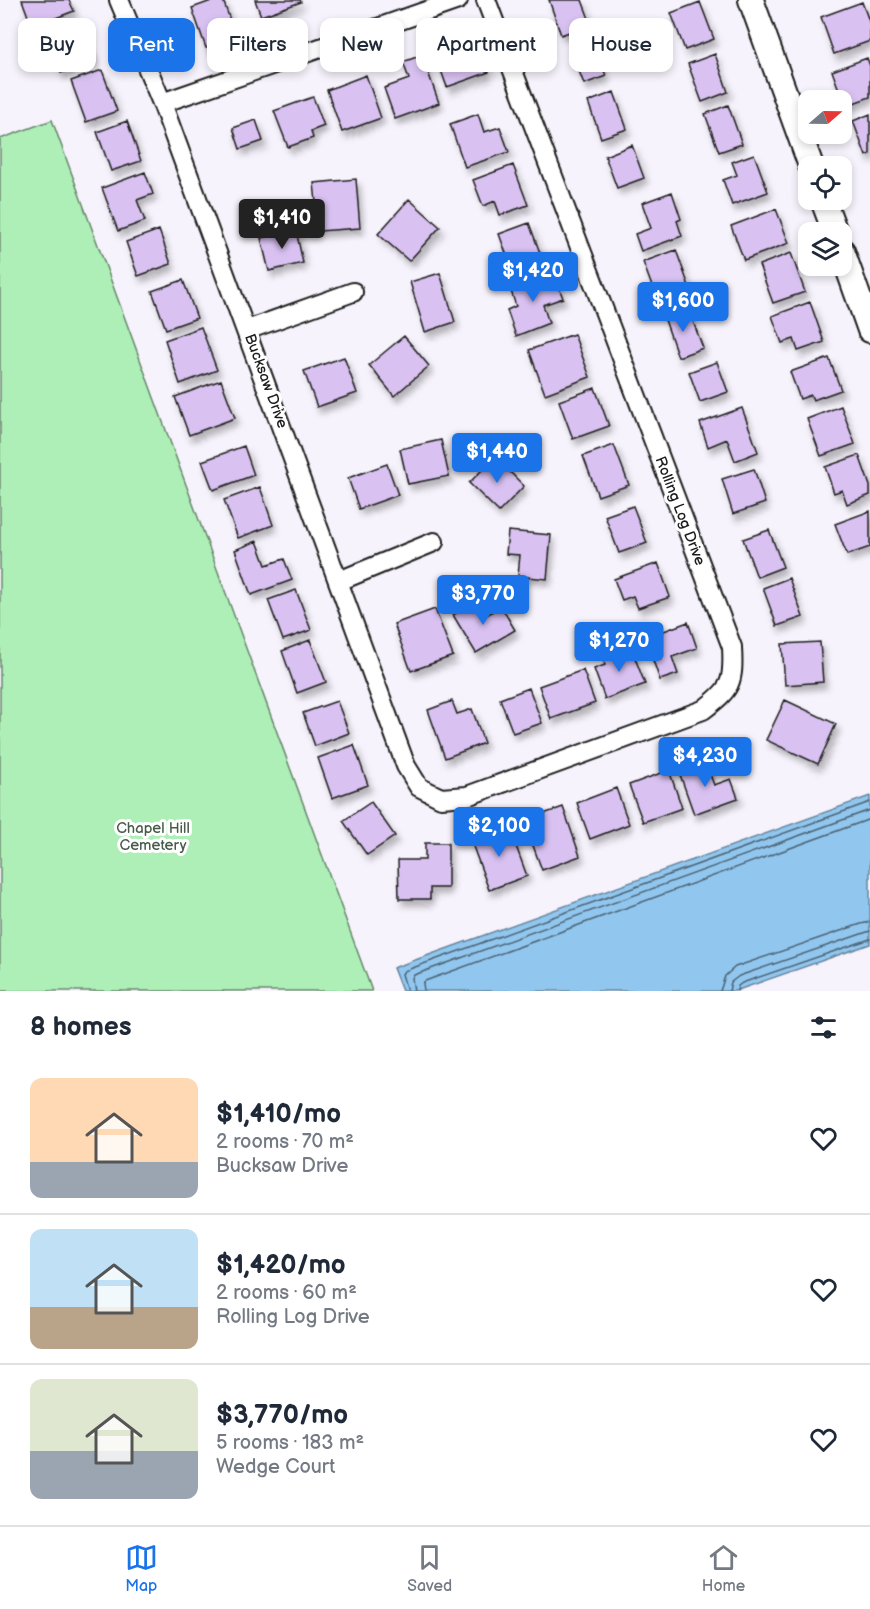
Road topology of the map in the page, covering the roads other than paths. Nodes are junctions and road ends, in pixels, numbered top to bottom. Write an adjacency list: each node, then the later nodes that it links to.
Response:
1 (119, 0): 5 (street, Bucksaw Drive)
2 (458, 0): 5 (street)
3 (486, 0): 13 (street, Rolling Log Drive)
4 (751, 0): 6 (street)
5 (162, 103): 9 (street, Bucksaw Drive)
6 (807, 156)
7 (851, 276): 10 (street)
8 (353, 292): 9 (street)
9 (248, 330): 12 (street, Bucksaw Drive)
10 (870, 330)
11 (434, 542): 12 (street)
12 (339, 581): 13 (street, Bucksaw Drive)
13 (406, 766)

